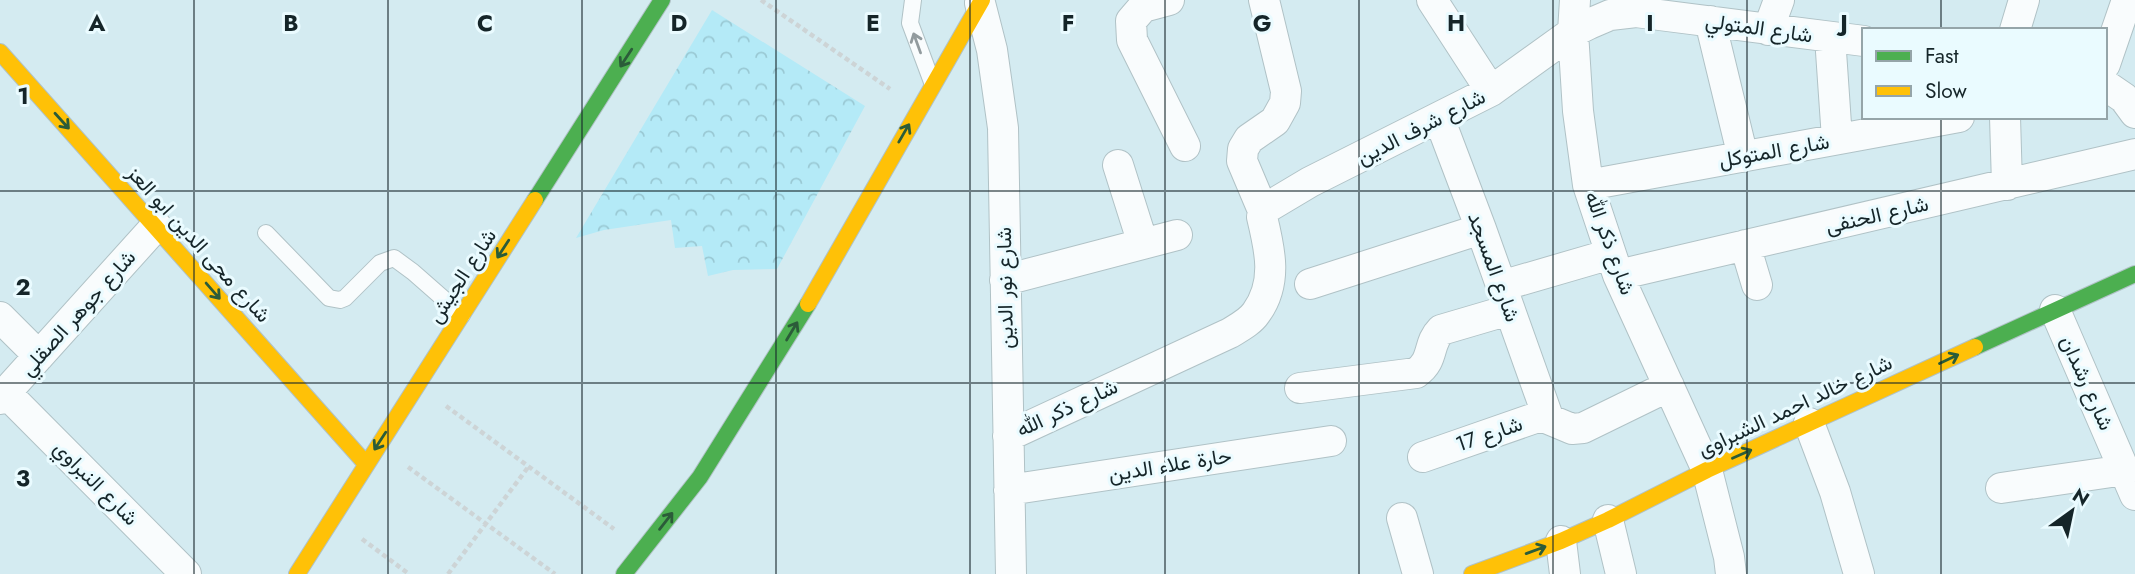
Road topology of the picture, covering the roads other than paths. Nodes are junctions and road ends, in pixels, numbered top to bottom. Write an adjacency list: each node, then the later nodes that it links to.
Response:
1 (662, 0): 47 (main road, شارع الجيش, one-way to 47)
2 (913, 0): 19 (lane, one-way to 2)
3 (1264, 0): 33 (street, شارع ذكر الله)
4 (1432, 0): 21 (street)
5 (1575, 0): 14 (street, شارع ذكر الله)
6 (1779, 0): 13 (street)
7 (2024, 0): 12 (street)
8 (2127, 0): 18 (street)
9 (981, 2): 19 (main road); 42 (street, شارع نور الدين)
10 (1156, 3): 27 (street)
11 (1710, 20): 13 (street, شارع المتولي); 14 (street, شارع المتولي); 29 (street)
12 (2016, 28)
13 (1768, 30): 15 (street, شارع المتولي)
14 (1573, 32): 21 (street, شارع شرف الدين); 31 (street, شارع ذكر الله)
15 (1830, 37): 16 (street, شارع المتولي); 26 (street)
16 (1862, 41)
17 (0, 52): 34 (main road, شارع محى الدين ابو العز, one-way to 34)
18 (2107, 58)
19 (932, 84): 68 (main road, one-way to 19)
20 (2107, 86): 22 (street)
21 (1491, 91): 23 (street, شارع شرف الدين)
22 (2135, 113)
23 (1439, 118): 33 (street, شارع شرف الدين); 35 (street, شارع المسجد)
24 (1948, 119): 26 (street, شارع المتوكل)
25 (2005, 119): 32 (street)
26 (1838, 139): 29 (street, شارع المتوكل)
27 (1185, 146)
28 (2135, 154): 32 (street, شارع الحنفى)
29 (1743, 157): 31 (street, شارع المتوكل)
30 (1118, 164): 38 (street)
31 (1588, 185): 40 (street, شارع ذكر الله)
32 (2007, 185): 39 (street, شارع الحنفى)
33 (1264, 213): 55 (street, شارع ذكر الله)
34 (156, 226): 49 (street, شارع جوهر الصقلي); 58 (main road, شارع محى الدين ابو العز, one-way to 58)
35 (1481, 229): 43 (street); 45 (street, شارع المسجد)
36 (266, 233): 47 (lane)
37 (1177, 235): 38 (street)
38 (1143, 244): 42 (street)
39 (1745, 245): 40 (street, شارع الحنفى); 44 (street)
40 (1615, 264): 45 (street, شارع الحنفى); 50 (street, شارع ذكر الله)
41 (2135, 274): 46 (main road, شارع خالد احمد الشبراوى)
42 (1005, 280): 55 (street, شارع نور الدين)
43 (1310, 284)
44 (1757, 285)
45 (1505, 298): 51 (street, شارع الحنفى); 53 (street, شارع المسجد)
46 (2055, 310): 54 (main road, شارع خالد احمد الشبراوى, one-way to 46); 60 (street, شارع رشدان)
47 (462, 315): 58 (main road, شارع الجيش, one-way to 58)
48 (0, 317): 49 (street)
49 (39, 356): 52 (street, شارع جوهر الصقلي)
50 (1669, 386): 53 (street, شارع 17); 59 (street, شارع ذكر الله)
51 (1300, 388)
52 (3, 396): 66 (street, شارع النبراوي)
53 (1548, 418): 57 (street, شارع 17)
54 (1809, 424): 59 (main road, شارع خالد احمد الشبراوى, one-way to 54); 75 (street)
55 (1007, 436): 62 (street, شارع نور الدين)
56 (1331, 440): 62 (street, حارة علاء الدين)
57 (1423, 457)
58 (366, 464): 67 (main road, شارع الجيش)
59 (1707, 470): 64 (main road, شارع خالد احمد الشبراوى); 74 (street, شارع ذكر الله)
60 (2130, 483): 61 (street)
61 (2001, 488)
62 (1009, 491): 69 (street, شارع نور الدين)
63 (1402, 518): 70 (street)
64 (1608, 520): 65 (main road, شارع خالد احمد الشبراوى); 73 (street)
65 (1561, 541): 71 (main road, شارع خالد احمد الشبراوى, one-way to 65); 72 (street)
66 (186, 574)
67 (297, 574)
68 (624, 574)
69 (1011, 574)
70 (1418, 574)
71 (1472, 574)
72 (1565, 574)
73 (1622, 574)
74 (1731, 574)
75 (1859, 574)

